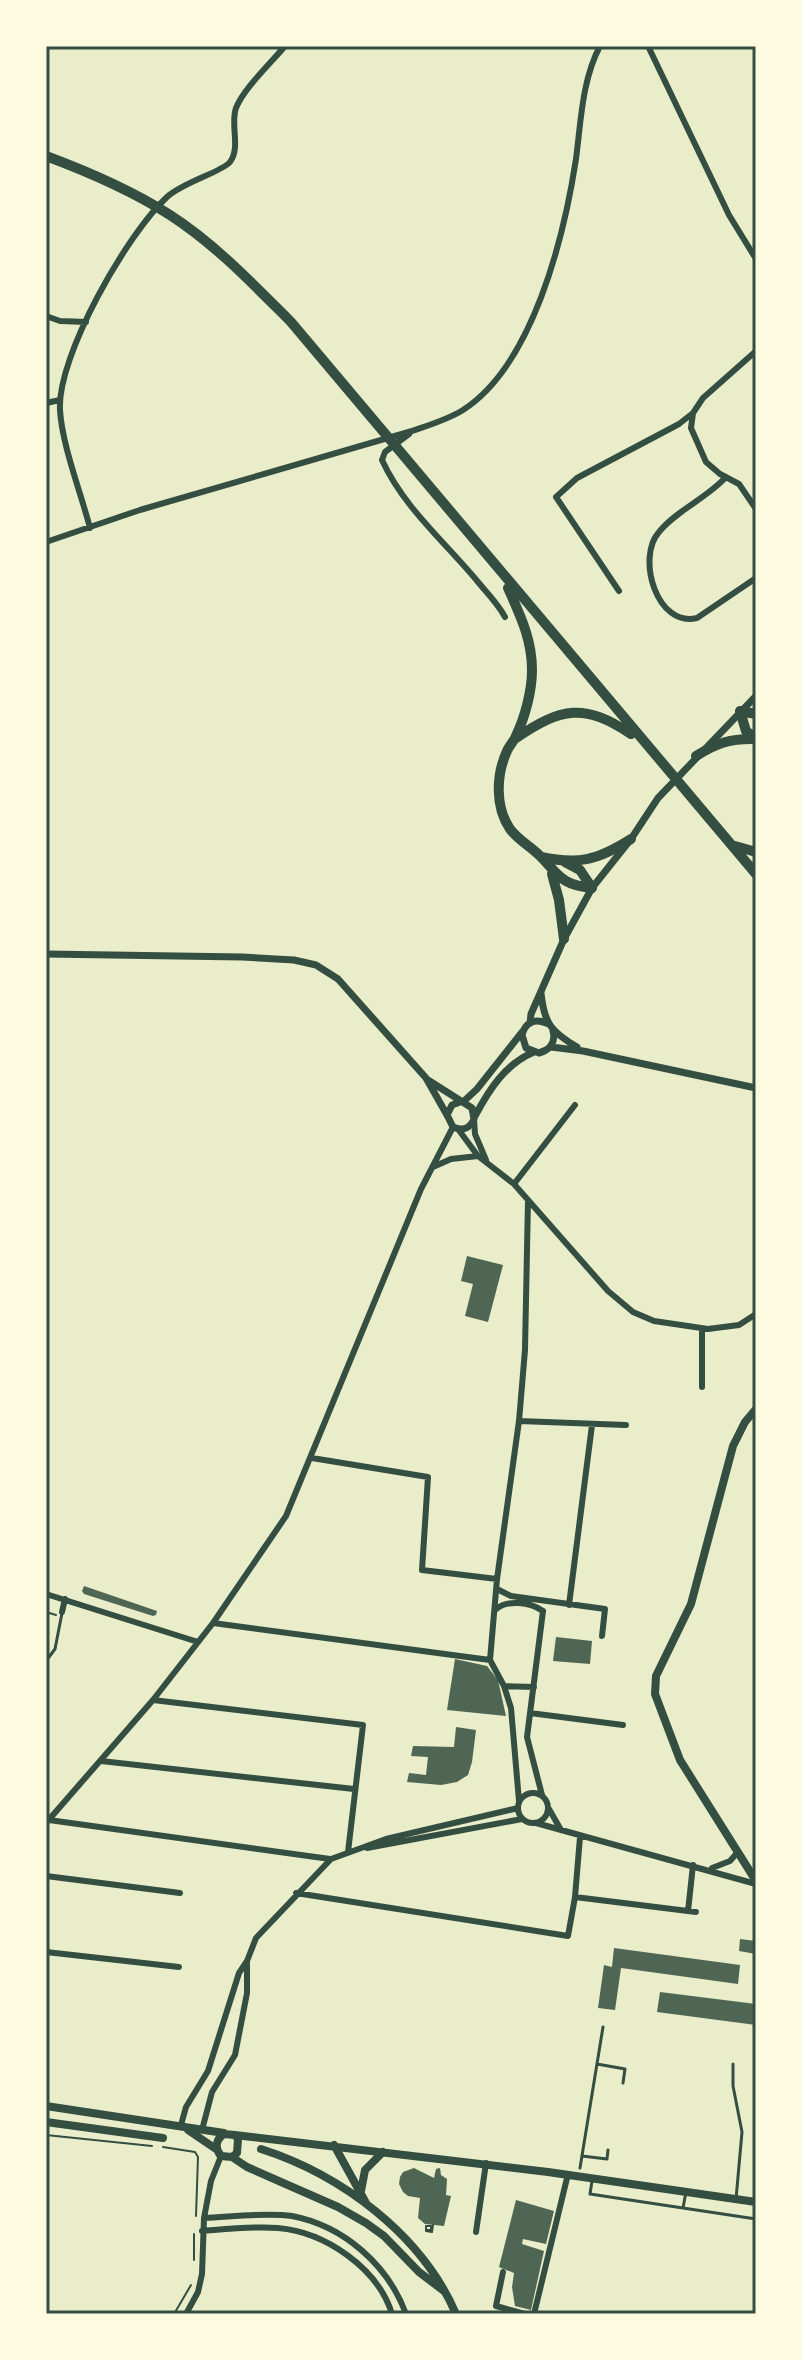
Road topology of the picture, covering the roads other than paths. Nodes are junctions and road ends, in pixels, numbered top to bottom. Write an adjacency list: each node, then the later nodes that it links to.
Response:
1 (285, 46): 7 (street)
2 (600, 46): 12 (street)
3 (648, 46): 5 (street)
4 (46, 156): 17 (highway)
5 (756, 259)
6 (46, 316): 7 (street)
7 (86, 322): 9 (street)
8 (756, 351): 11 (street)
9 (60, 400): 10 (street); 15 (street)
10 (46, 403)
11 (693, 413): 13 (street); 19 (street)
12 (412, 431): 15 (street); 20 (street)
13 (726, 477): 14 (street); 18 (street)
14 (756, 509)
15 (90, 528): 16 (street)
16 (46, 542)
17 (504, 578): 24 (highway); 26 (highway)
18 (756, 578)
19 (619, 591)
20 (505, 617)
21 (756, 696): 22 (street)
22 (740, 711): 23 (highway); 25 (highway); 27 (street)
23 (756, 714)
24 (516, 738): 26 (highway); 31 (highway)
25 (756, 738): 27 (highway)
26 (643, 742): 29 (highway)
27 (696, 756): 28 (street)
28 (631, 839): 32 (highway); 35 (street)
29 (732, 845): 30 (highway); 34 (highway)
30 (756, 852)
31 (541, 857): 32 (highway); 33 (highway)
32 (564, 862): 35 (highway)
33 (552, 872): 35 (highway); 36 (highway)
34 (756, 874)
35 (592, 888): 36 (street)
36 (564, 939): 38 (street)
37 (46, 954): 46 (street)
38 (541, 993): 39 (street); 40 (street)
39 (530, 1023): 40 (street); 41 (street)
40 (546, 1023): 42 (street)
41 (523, 1031): 45 (street); 48 (street)
42 (553, 1031): 43 (street); 44 (street)
43 (551, 1047): 44 (street); 45 (street)
44 (583, 1051): 47 (street)
45 (534, 1052): 51 (street)
46 (426, 1078): 48 (street); 50 (street)
47 (756, 1088)
48 (461, 1102): 50 (street); 51 (street)
49 (575, 1105): 56 (street)
50 (447, 1115): 52 (street)
51 (475, 1118): 52 (street); 54 (street)
52 (456, 1128): 53 (street); 55 (street)
53 (478, 1156): 54 (street); 55 (street)
54 (486, 1160): 56 (street)
55 (433, 1167): 65 (street)
56 (514, 1184): 57 (street)
57 (528, 1200): 59 (street); 62 (street)
58 (756, 1314): 59 (street)
59 (702, 1329): 60 (street)
60 (702, 1387)
61 (756, 1409): 96 (main road)
62 (519, 1421): 63 (street); 66 (street)
63 (592, 1425): 64 (street); 71 (street)
64 (626, 1425)
65 (312, 1458): 66 (street); 75 (street)
66 (497, 1579): 67 (street)
67 (497, 1589): 70 (street); 72 (street)
68 (46, 1594): 69 (street)
69 (65, 1599): 74 (street); 77 (street)
70 (551, 1603): 71 (street); 73 (street)
71 (569, 1605): 76 (street)
72 (495, 1610): 73 (street); 78 (street)
73 (543, 1611): 81 (street)
74 (62, 1612): 79 (lane)
75 (213, 1623): 77 (street); 78 (street)
76 (602, 1636)
77 (198, 1642): 82 (street)
78 (490, 1660): 80 (street)
79 (46, 1661)
80 (504, 1686): 81 (street); 88 (street)
81 (534, 1687): 83 (street)
82 (153, 1700): 85 (street); 86 (street)
83 (530, 1713): 84 (street); 87 (street)
84 (623, 1725)
85 (101, 1761): 86 (street); 91 (street)
86 (354, 1789): 95 (street)
87 (542, 1795): 88 (street); 89 (street)
88 (518, 1805): 90 (street); 95 (street)
89 (549, 1809): 92 (street); 93 (street)
90 (522, 1819): 92 (street); 95 (street)
91 (47, 1822): 97 (street)
92 (536, 1823): 93 (street)
93 (561, 1830): 94 (street)
94 (580, 1837): 98 (street); 105 (street)
95 (352, 1850): 97 (street)
96 (737, 1853): 99 (street); 100 (main road)
97 (331, 1859): 104 (street)
98 (692, 1866): 99 (street); 105 (street)
99 (709, 1869): 102 (street)
100 (752, 1869): 102 (main road)
101 (46, 1876): 103 (street)
102 (756, 1883)
103 (180, 1893)
104 (296, 1893): 105 (street); 107 (street)
105 (575, 1897)
106 (46, 1952): 108 (street)
107 (247, 1961): 112 (street); 113 (street)
108 (179, 1967)
109 (603, 2027): 110 (lane)
110 (597, 2064): 114 (lane); 127 (lane)
111 (733, 2064): 135 (lane)
112 (208, 2071): 113 (street); 117 (street)
113 (224, 2075): 118 (street)
114 (623, 2083)
115 (46, 2106): 117 (main road)
116 (46, 2122): 121 (main road)
117 (181, 2125): 118 (main road); 125 (main road)
118 (202, 2130): 119 (main road)
119 (224, 2134): 120 (main road); 125 (main road)
120 (235, 2135): 122 (main road); 128 (main road)
121 (163, 2138)
122 (333, 2145): 126 (main road); 133 (main road)
123 (261, 2149): 137 (main road)
124 (608, 2150): 127 (lane)
125 (218, 2152): 128 (main road); 139 (street)
126 (384, 2152): 129 (main road); 133 (main road)
127 (582, 2156): 130 (lane)
128 (232, 2157): 144 (main road)
129 (485, 2167): 131 (main road); 142 (street)
130 (580, 2168)
131 (568, 2174): 132 (main road); 150 (street)
132 (593, 2178): 134 (main road); 138 (lane)
133 (361, 2191): 137 (main road)
134 (686, 2192): 135 (main road); 138 (lane)
135 (736, 2199): 136 (main road)
136 (756, 2202)
137 (366, 2203): 144 (main road)
138 (683, 2208): 140 (lane)
139 (200, 2218): 141 (street); 147 (street)
140 (756, 2219)
141 (198, 2231): 145 (street); 146 (street)
142 (476, 2232)
143 (503, 2272): 149 (street)
144 (444, 2291): 148 (main road)
145 (186, 2314)
146 (392, 2314)
147 (406, 2314)
148 (456, 2314)
149 (525, 2314)
150 (534, 2314)

